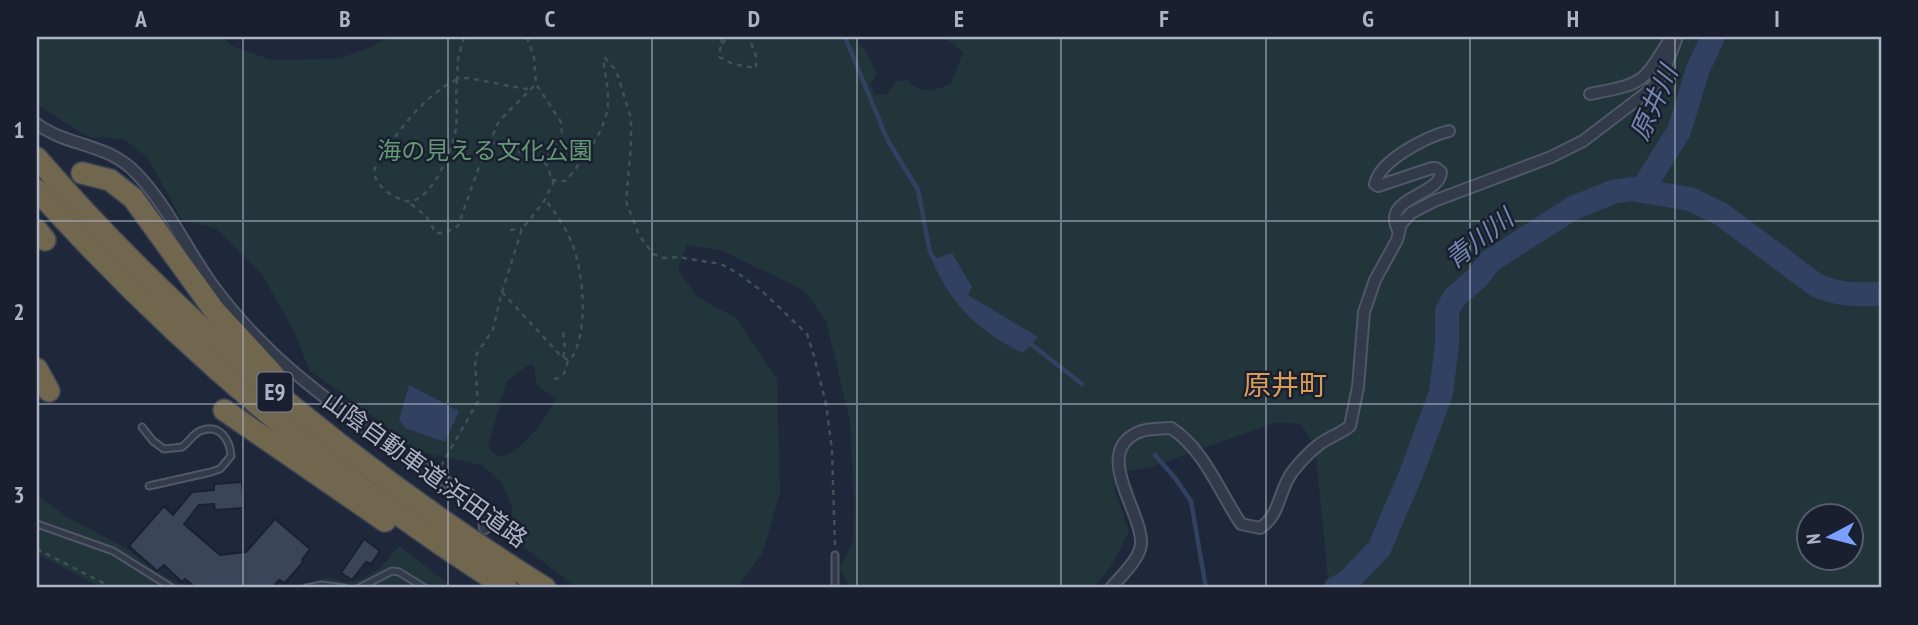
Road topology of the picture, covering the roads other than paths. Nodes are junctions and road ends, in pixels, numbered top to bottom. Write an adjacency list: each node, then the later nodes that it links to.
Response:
1 (1671, 37): 3 (street)
2 (1677, 37): 9 (street)
3 (1590, 94)
4 (37, 124): 15 (street)
5 (1449, 131): 9 (street)
6 (37, 158): 11 (highway, 山陰自動車道;浜田道路 / E9)
7 (82, 173): 11 (highway)
8 (37, 190): 23 (highway, 山陰自動車道;浜田道路 / E9)
9 (1399, 232): 26 (street)
10 (225, 410): 22 (highway)
11 (307, 417): 24 (highway, 山陰自動車道;浜田道路 / E9)
12 (142, 427): 13 (lane)
13 (149, 486)
14 (37, 524): 17 (lane)
15 (485, 528)
16 (835, 555): 25 (lane)
17 (172, 588)
18 (306, 588): 19 (lane)
19 (344, 588)
20 (359, 588): 21 (lane)
21 (425, 588)
22 (498, 588)
23 (507, 588)
24 (545, 588)
25 (835, 588)
26 (1111, 588)

